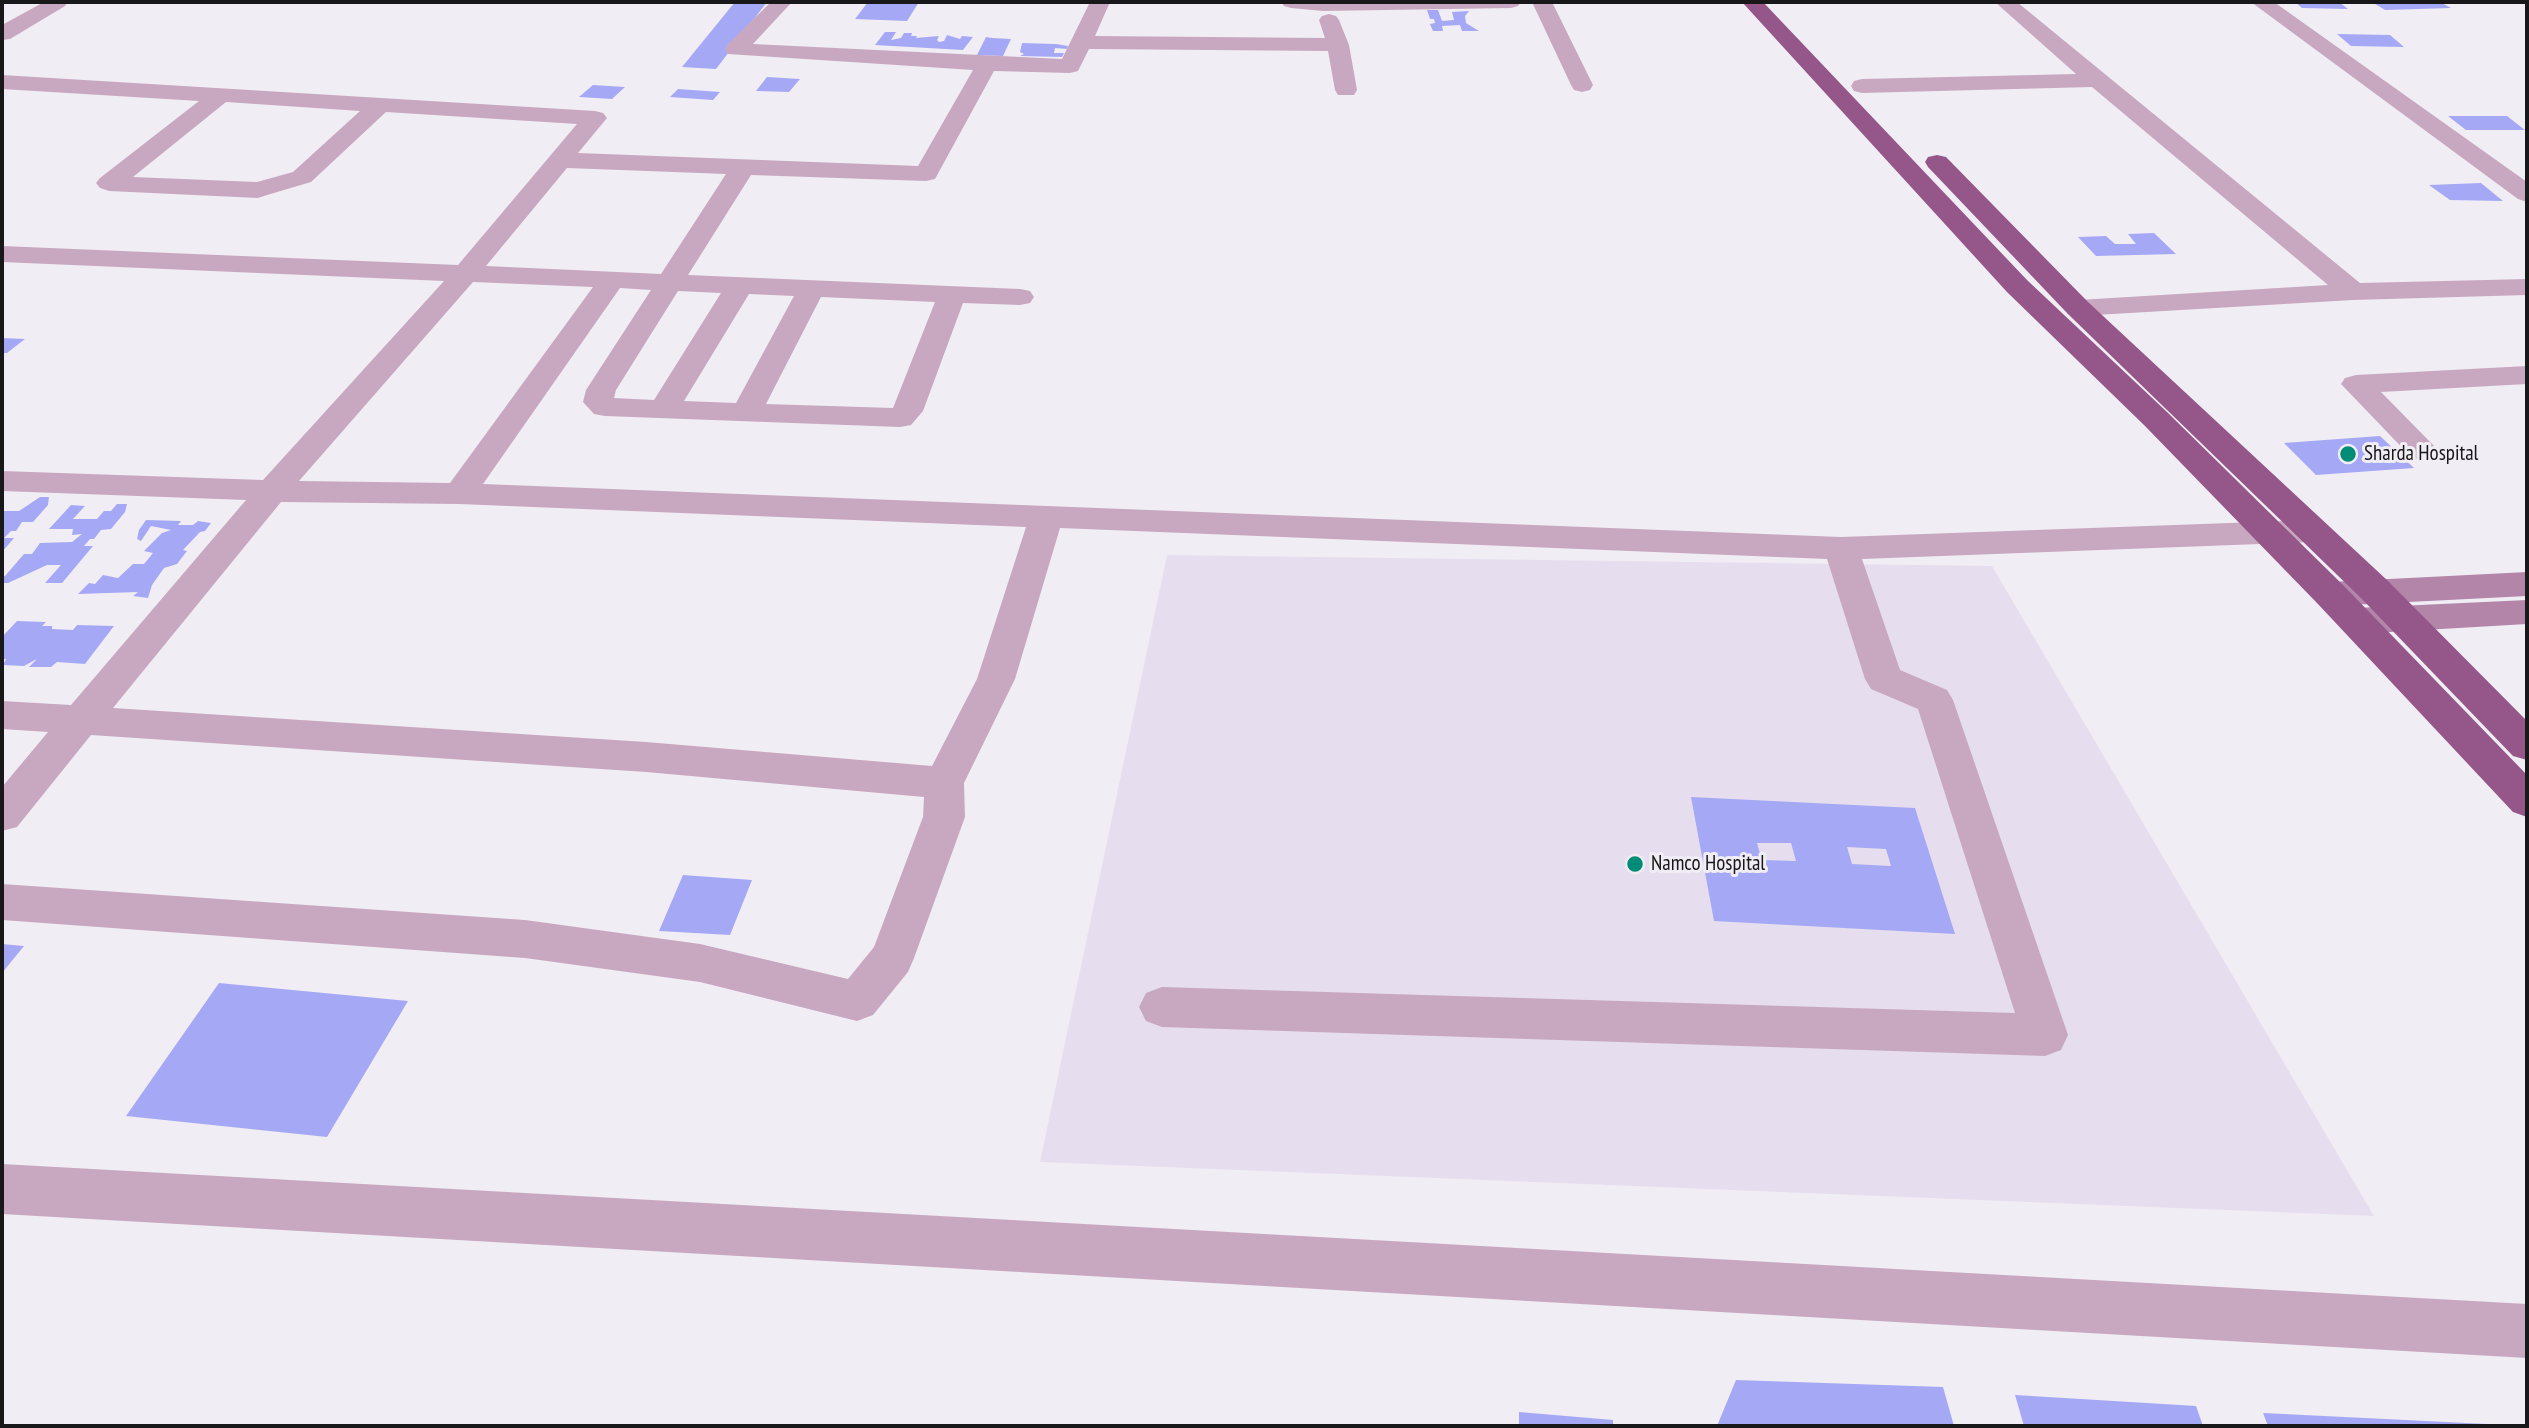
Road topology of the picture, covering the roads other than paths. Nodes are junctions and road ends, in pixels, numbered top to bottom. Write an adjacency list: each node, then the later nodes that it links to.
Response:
1 (782, 2): 16 (street)
2 (1100, 2): 14 (street)
3 (1291, 2): 11 (street)
4 (1511, 2): 11 (street)
5 (1542, 2): 19 (street)
6 (1752, 2): 40 (highway)
7 (1783, 2): 20 (highway)
8 (2005, 2): 17 (street)
9 (2261, 2): 26 (street)
10 (54, 4): 12 (street); 13 (street)
11 (1323, 5): 15 (street)
12 (14, 6)
13 (2, 34)
14 (1081, 42): 15 (street); 16 (street)
15 (1338, 45): 21 (street)
16 (987, 64): 25 (street)
17 (2097, 80): 20 (street); 34 (street)
18 (2, 82): 22 (street)
19 (1582, 85)
20 (1863, 86): 37 (highway)
21 (1346, 90)
22 (221, 95): 23 (street); 23 (street)
23 (380, 105): 24 (street)
24 (559, 160): 25 (street); 28 (street)
25 (743, 167): 30 (street)
26 (2527, 194)
27 (2, 254): 28 (street)
28 (465, 274): 29 (street); 45 (street)
29 (612, 280): 30 (street); 46 (street)
30 (668, 282): 31 (street); 41 (street)
31 (740, 285): 33 (street); 41 (street)
32 (2527, 287): 34 (street)
33 (812, 288): 35 (street); 42 (street)
34 (2353, 292): 37 (street)
35 (952, 294): 36 (street); 42 (street)
36 (1020, 297)
37 (2078, 308): 39 (highway)
38 (2527, 375): 43 (street)
39 (2163, 388): 40 (highway); 48 (highway)
40 (2127, 391): 49 (highway)
41 (664, 409): 42 (street)
42 (746, 412)
43 (2423, 451)
44 (2, 481): 45 (street)
45 (272, 491): 46 (street); 58 (street)
46 (459, 494): 47 (street)
47 (1046, 518): 50 (street); 60 (street)
48 (2313, 531): 49 (street); 52 (highway)
49 (2271, 534): 50 (street); 53 (highway)
50 (1841, 548): 64 (street)
51 (2527, 584): 52 (main road)
52 (2375, 590): 53 (main road); 55 (highway)
53 (2330, 594): 56 (highway)
54 (2527, 612): 55 (main road)
55 (2402, 618): 56 (main road); 59 (highway)
56 (2356, 621): 61 (highway)
57 (2, 715): 58 (street)
58 (81, 720): 60 (street); 62 (street)
59 (2527, 745)
60 (944, 783): 63 (street)
61 (2527, 801)
62 (2, 815)
63 (2, 902)
64 (1163, 1007)
65 (2, 1189): 66 (street)
66 (2527, 1331)

